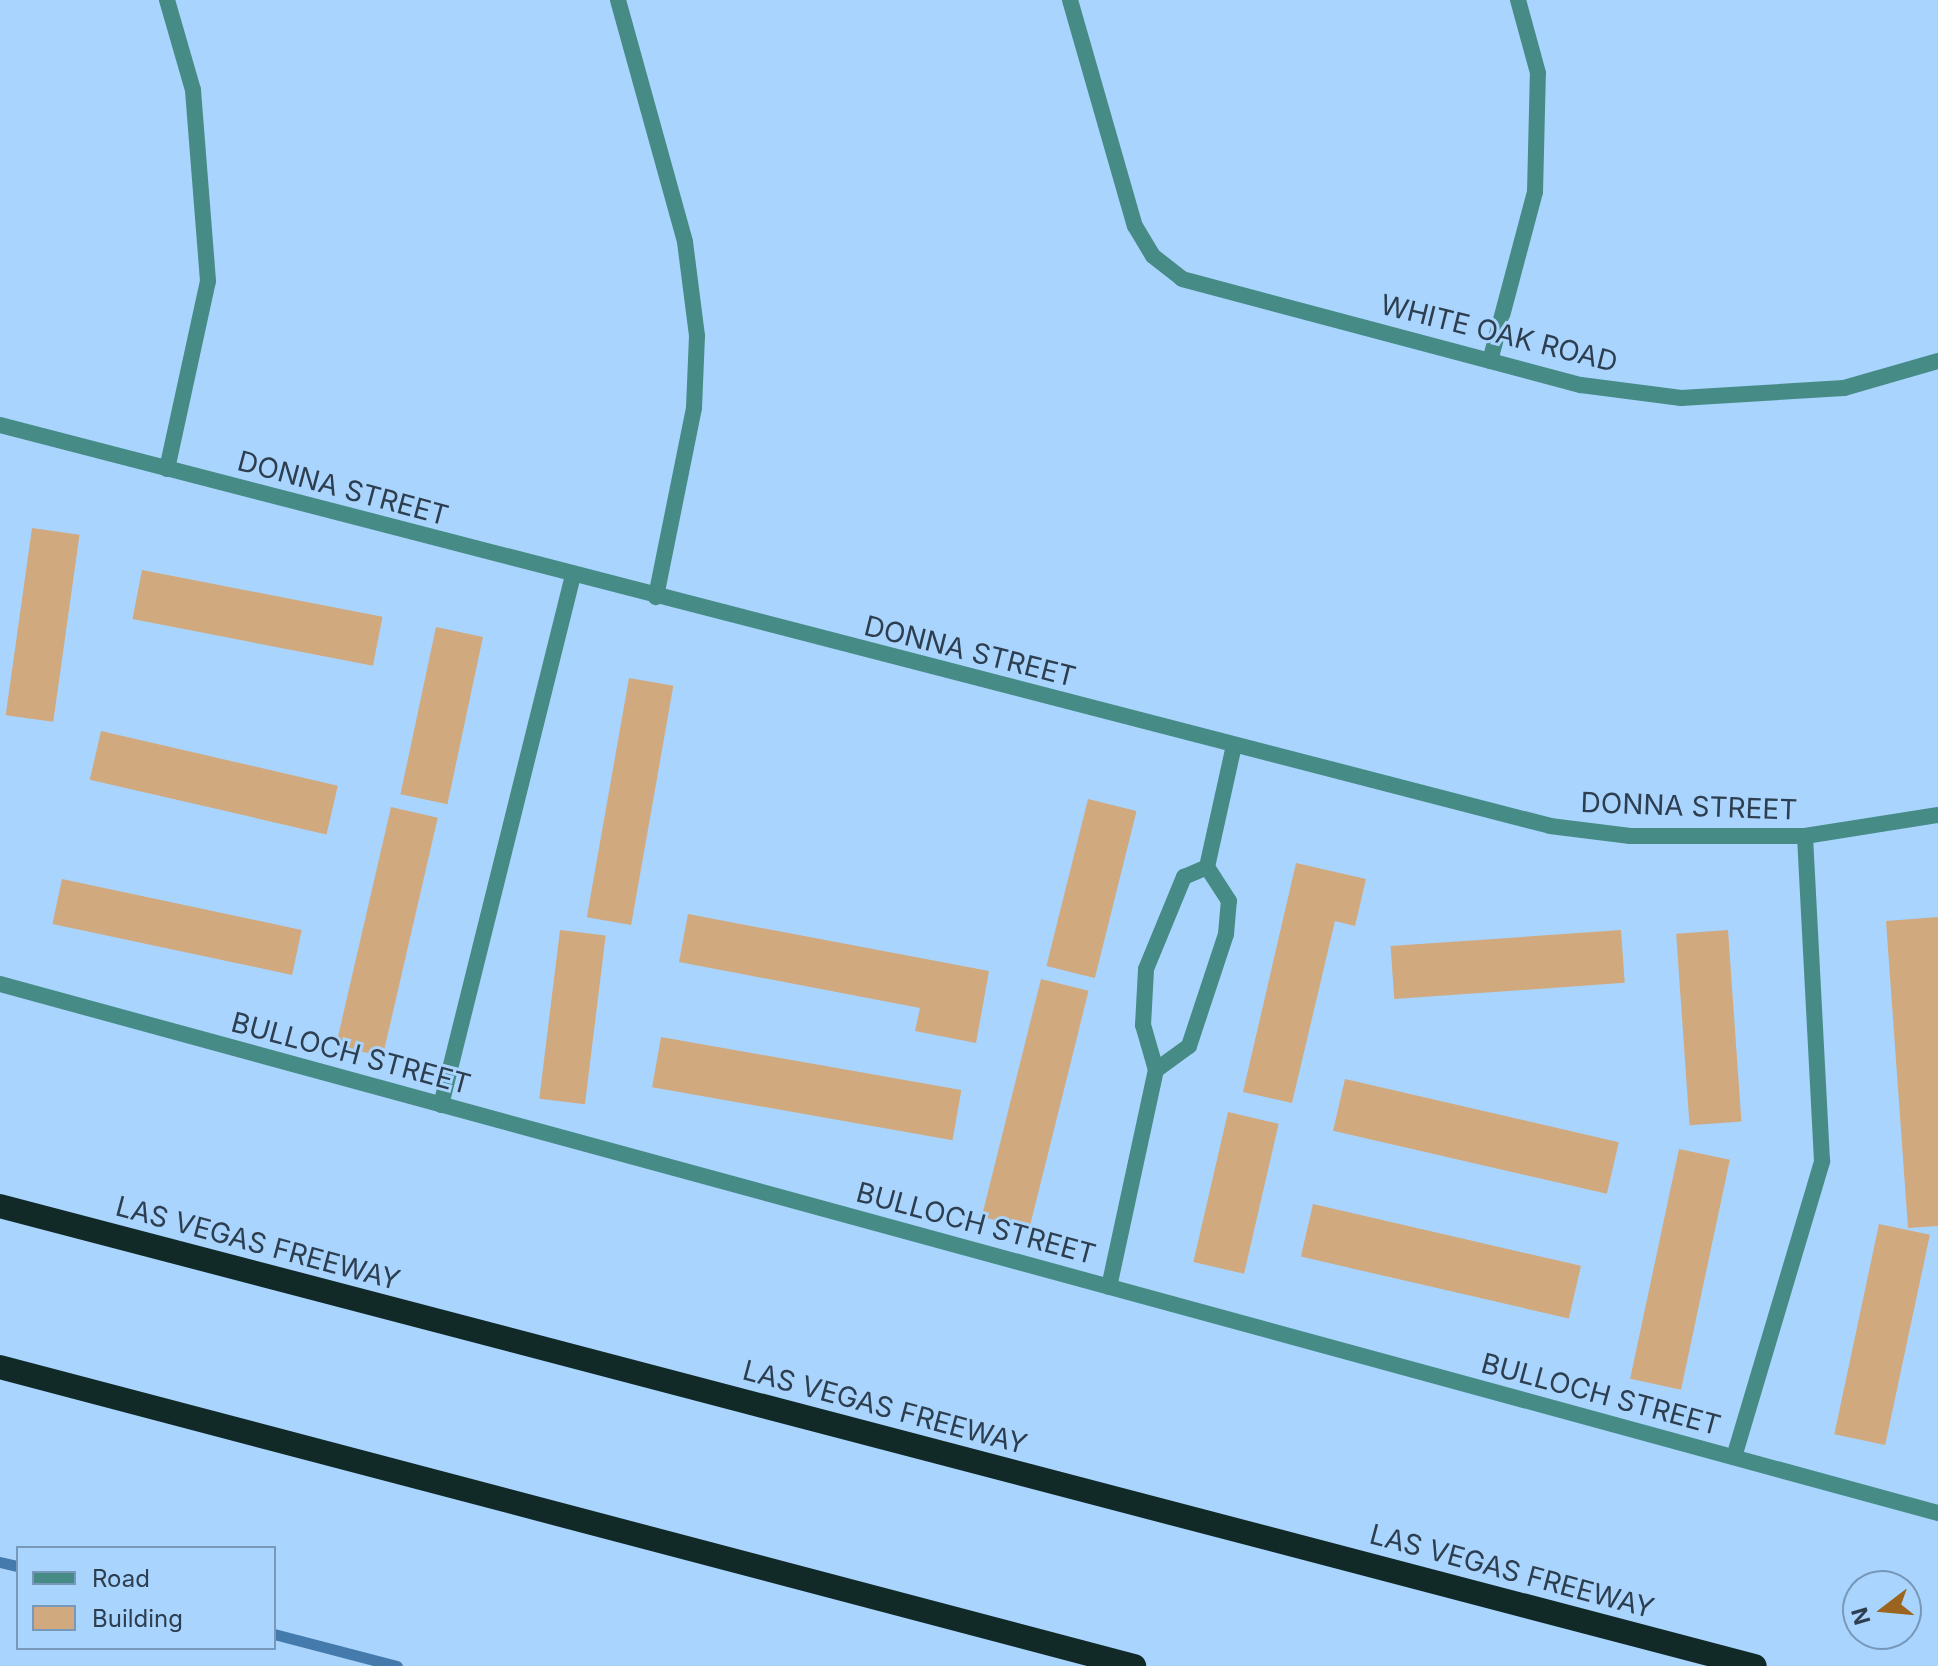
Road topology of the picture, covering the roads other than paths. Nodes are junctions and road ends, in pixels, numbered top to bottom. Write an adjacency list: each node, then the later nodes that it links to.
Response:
1 (167, 0): 8 (street)
2 (618, 0): 10 (street)
3 (1070, 0): 5 (street, WHITE OAK ROAD)
4 (1518, 0): 5 (street)
5 (1490, 361): 6 (street, WHITE OAK ROAD)
6 (1938, 361)
7 (0, 425): 8 (street, DONNA STREET)
8 (167, 469): 9 (street, DONNA STREET)
9 (573, 575): 10 (street, DONNA STREET); 17 (street)
10 (656, 597): 11 (street, DONNA STREET)
11 (1234, 745): 13 (street, DONNA STREET); 14 (street)
12 (1938, 815): 13 (street, DONNA STREET)
13 (1805, 836): 21 (street)
14 (1207, 867): 16 (street); 16 (street)
15 (0, 984): 17 (street, BULLOCH STREET)
16 (1156, 1070): 19 (street)
17 (441, 1105): 19 (street, BULLOCH STREET)
18 (0, 1206): 24 (highway, LAS VEGAS FREEWAY)
19 (1109, 1287): 21 (street, BULLOCH STREET)
20 (0, 1367): 23 (highway)
21 (1734, 1457): 22 (street, BULLOCH STREET)
22 (1938, 1513)
23 (1134, 1666)
24 (1755, 1666)

